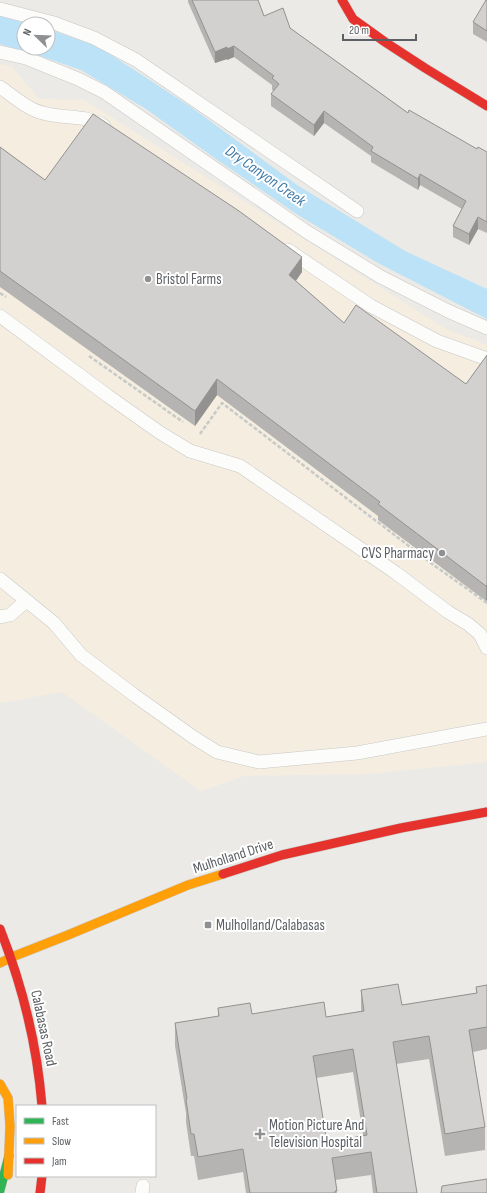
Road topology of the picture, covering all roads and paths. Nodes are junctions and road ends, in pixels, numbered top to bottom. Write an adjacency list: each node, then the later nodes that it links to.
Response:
1 (342, 0): 5 (main road)
2 (0, 9): 7 (lane)
3 (0, 52): 12 (lane)
4 (0, 87): 6 (lane)
5 (487, 106)
6 (113, 132)
7 (357, 211)
8 (278, 244): 14 (lane)
9 (0, 293): 10 (path)
10 (6, 297)
11 (0, 316): 21 (lane)
12 (487, 328)
13 (84, 352): 15 (path)
14 (487, 359)
15 (187, 425)
16 (200, 434): 19 (path)
17 (0, 579): 18 (lane)
18 (26, 601): 20 (lane); 22 (lane)
19 (487, 603)
20 (0, 617)
21 (487, 648)
22 (487, 729)
23 (487, 812): 25 (main road, Mulholland Drive)
24 (0, 929): 25 (main road, Calabasas Road)
25 (12, 957): 26 (main road, Mulholland Drive); 28 (main road, Calabasas Road)
26 (0, 963)
27 (0, 1084): 29 (main road)
28 (42, 1105)
29 (9, 1156): 31 (main road); 32 (main road)
30 (42, 1177): 33 (main road)
31 (0, 1190)
32 (7, 1193)
33 (40, 1193)

